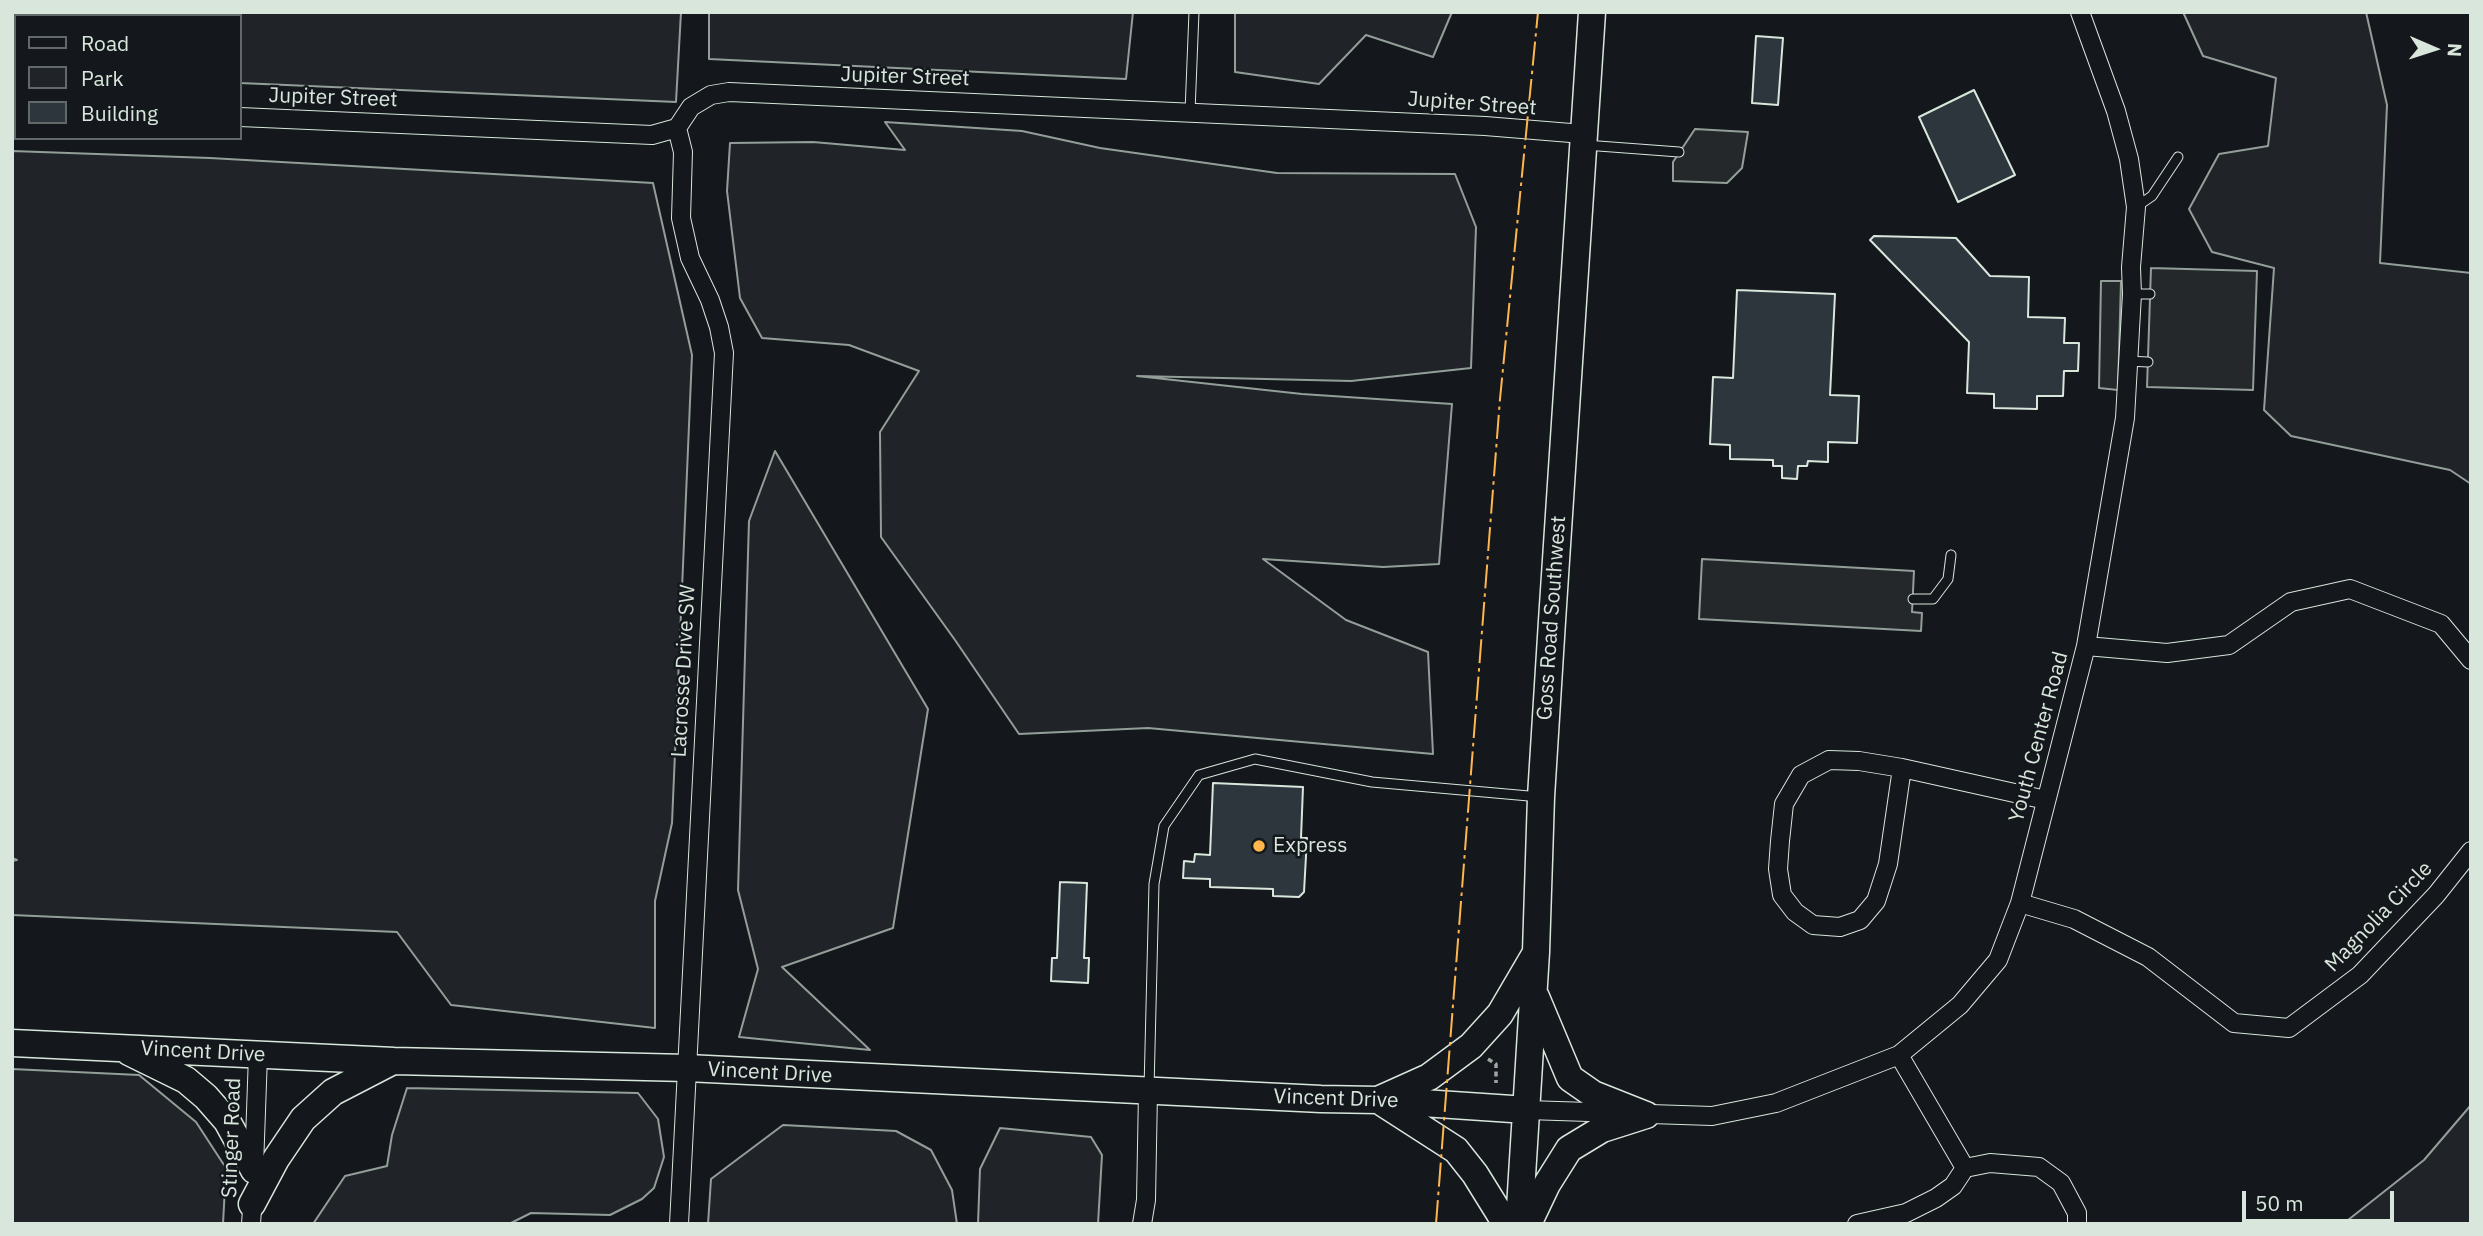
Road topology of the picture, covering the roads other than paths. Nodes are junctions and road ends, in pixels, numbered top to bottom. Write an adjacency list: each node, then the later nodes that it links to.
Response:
1 (1194, 12): 4 (lane)
2 (1592, 12): 7 (street, Goss Road Southwest)
3 (2080, 12): 10 (street, Youth Center Road)
4 (1190, 112): 6 (street, Jupiter Street); 7 (street, Jupiter Street)
5 (242, 117): 6 (street, Jupiter Street)
6 (677, 128): 29 (street, Lacrosse Drive SW)
7 (1583, 139): 8 (lane); 18 (street, Goss Road Southwest)
8 (1679, 152)
9 (2178, 157): 10 (lane)
10 (2136, 207): 11 (street, Youth Center Road)
11 (2127, 361): 12 (lane); 15 (street, Youth Center Road)
12 (2148, 362)
13 (1951, 555): 14 (lane)
14 (1913, 599)
15 (2086, 646): 16 (street); 19 (street, Youth Center Road)
16 (2471, 660)
17 (1902, 768): 17 (street); 19 (street)
18 (1541, 797): 22 (street, Goss Road Southwest); 30 (lane)
19 (2046, 800): 21 (street, Youth Center Road)
20 (2471, 851): 21 (street, Magnolia Circle)
21 (2020, 903): 27 (street, Youth Center Road)
22 (1536, 952): 23 (street, Goss Road Southwest); 31 (street)
23 (1534, 991): 32 (street, Goss Road Southwest); 33 (street)
24 (12, 1043): 25 (street, Vincent Drive)
25 (122, 1048): 26 (street, Vincent Drive); 35 (street)
26 (258, 1055): 28 (street, Vincent Drive); 35 (street, Stinger Road)
27 (1899, 1055): 33 (street, Youth Center Road); 34 (street)
28 (394, 1061): 29 (street, Vincent Drive); 36 (street)
29 (687, 1069): 30 (street, Vincent Drive); 37 (street, Lacrosse Drive SW)
30 (1149, 1092): 31 (street, Vincent Drive); 38 (street)
31 (1378, 1100): 32 (street, Vincent Drive); 39 (street)
32 (1527, 1110): 33 (street, Youth Center Road); 40 (street, Goss Road Southwest)
33 (1646, 1115): 41 (street)
34 (1965, 1168): 42 (street); 43 (street)
35 (254, 1170): 36 (street, Stinger Road)
36 (252, 1214)
37 (679, 1224)
38 (1142, 1224)
39 (1506, 1224)
40 (1519, 1224)
41 (1528, 1224)
42 (1857, 1224)
43 (2077, 1224)

